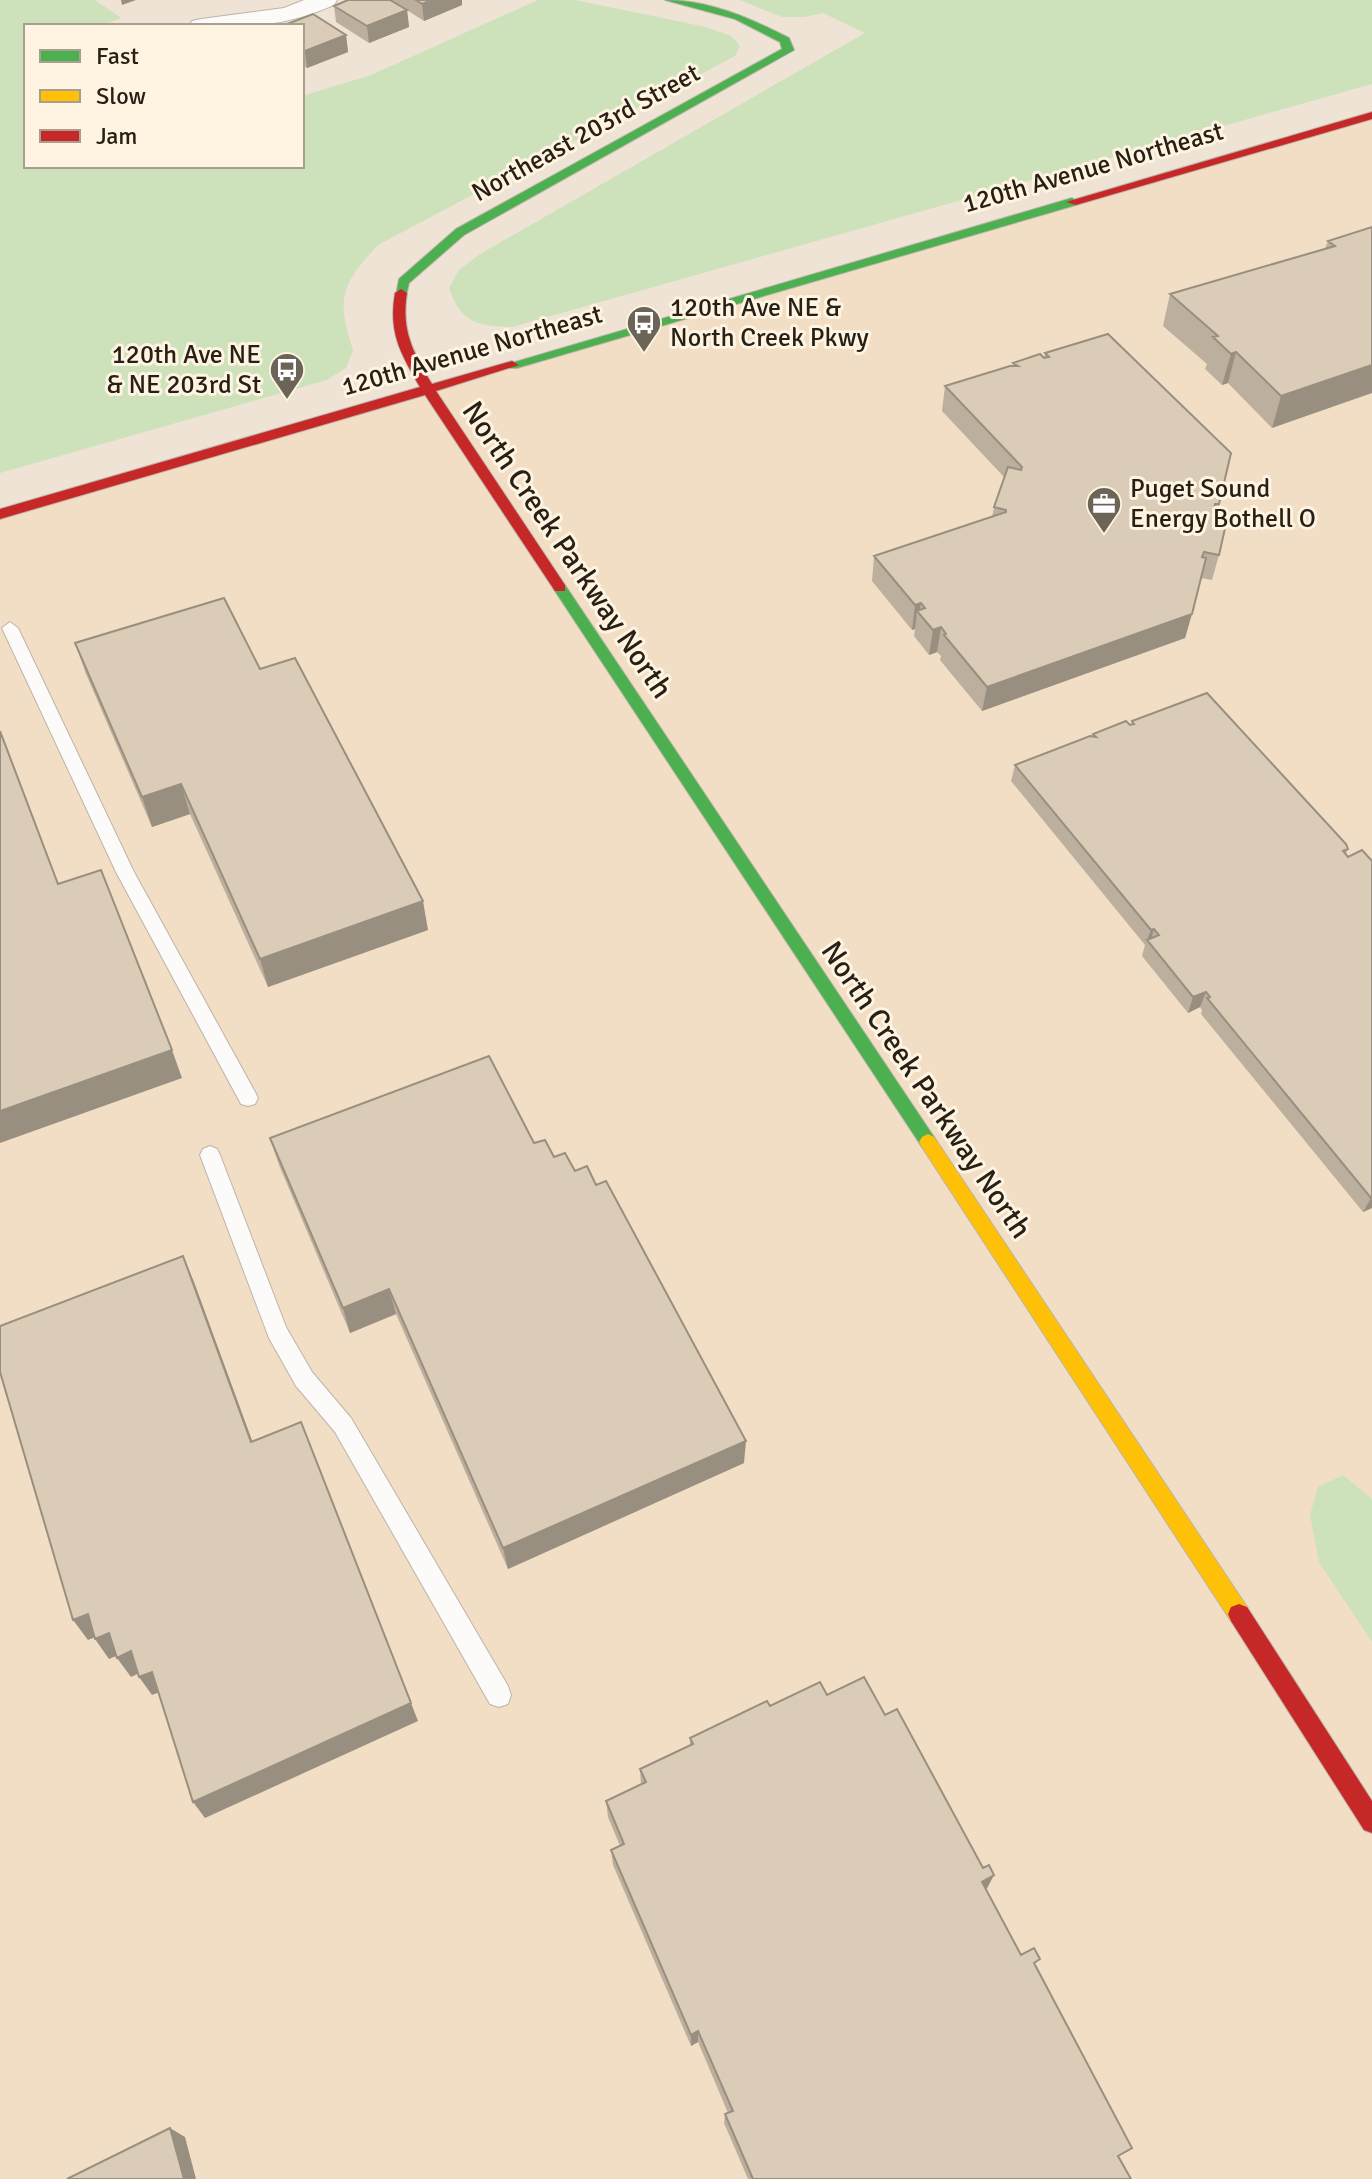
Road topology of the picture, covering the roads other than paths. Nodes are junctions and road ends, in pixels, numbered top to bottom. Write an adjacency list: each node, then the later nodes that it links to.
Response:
1 (325, 0): 3 (street)
2 (670, 0): 5 (street, Northeast 203rd Street)
3 (217, 24)
4 (1372, 115): 5 (street, 120th Avenue Northeast)
5 (429, 391): 6 (street, 120th Avenue Northeast); 11 (street, North Creek Parkway North)
6 (0, 514)
7 (10, 628): 8 (lane)
8 (248, 1098)
9 (210, 1155): 10 (lane)
10 (499, 1695)
11 (1372, 1822)

